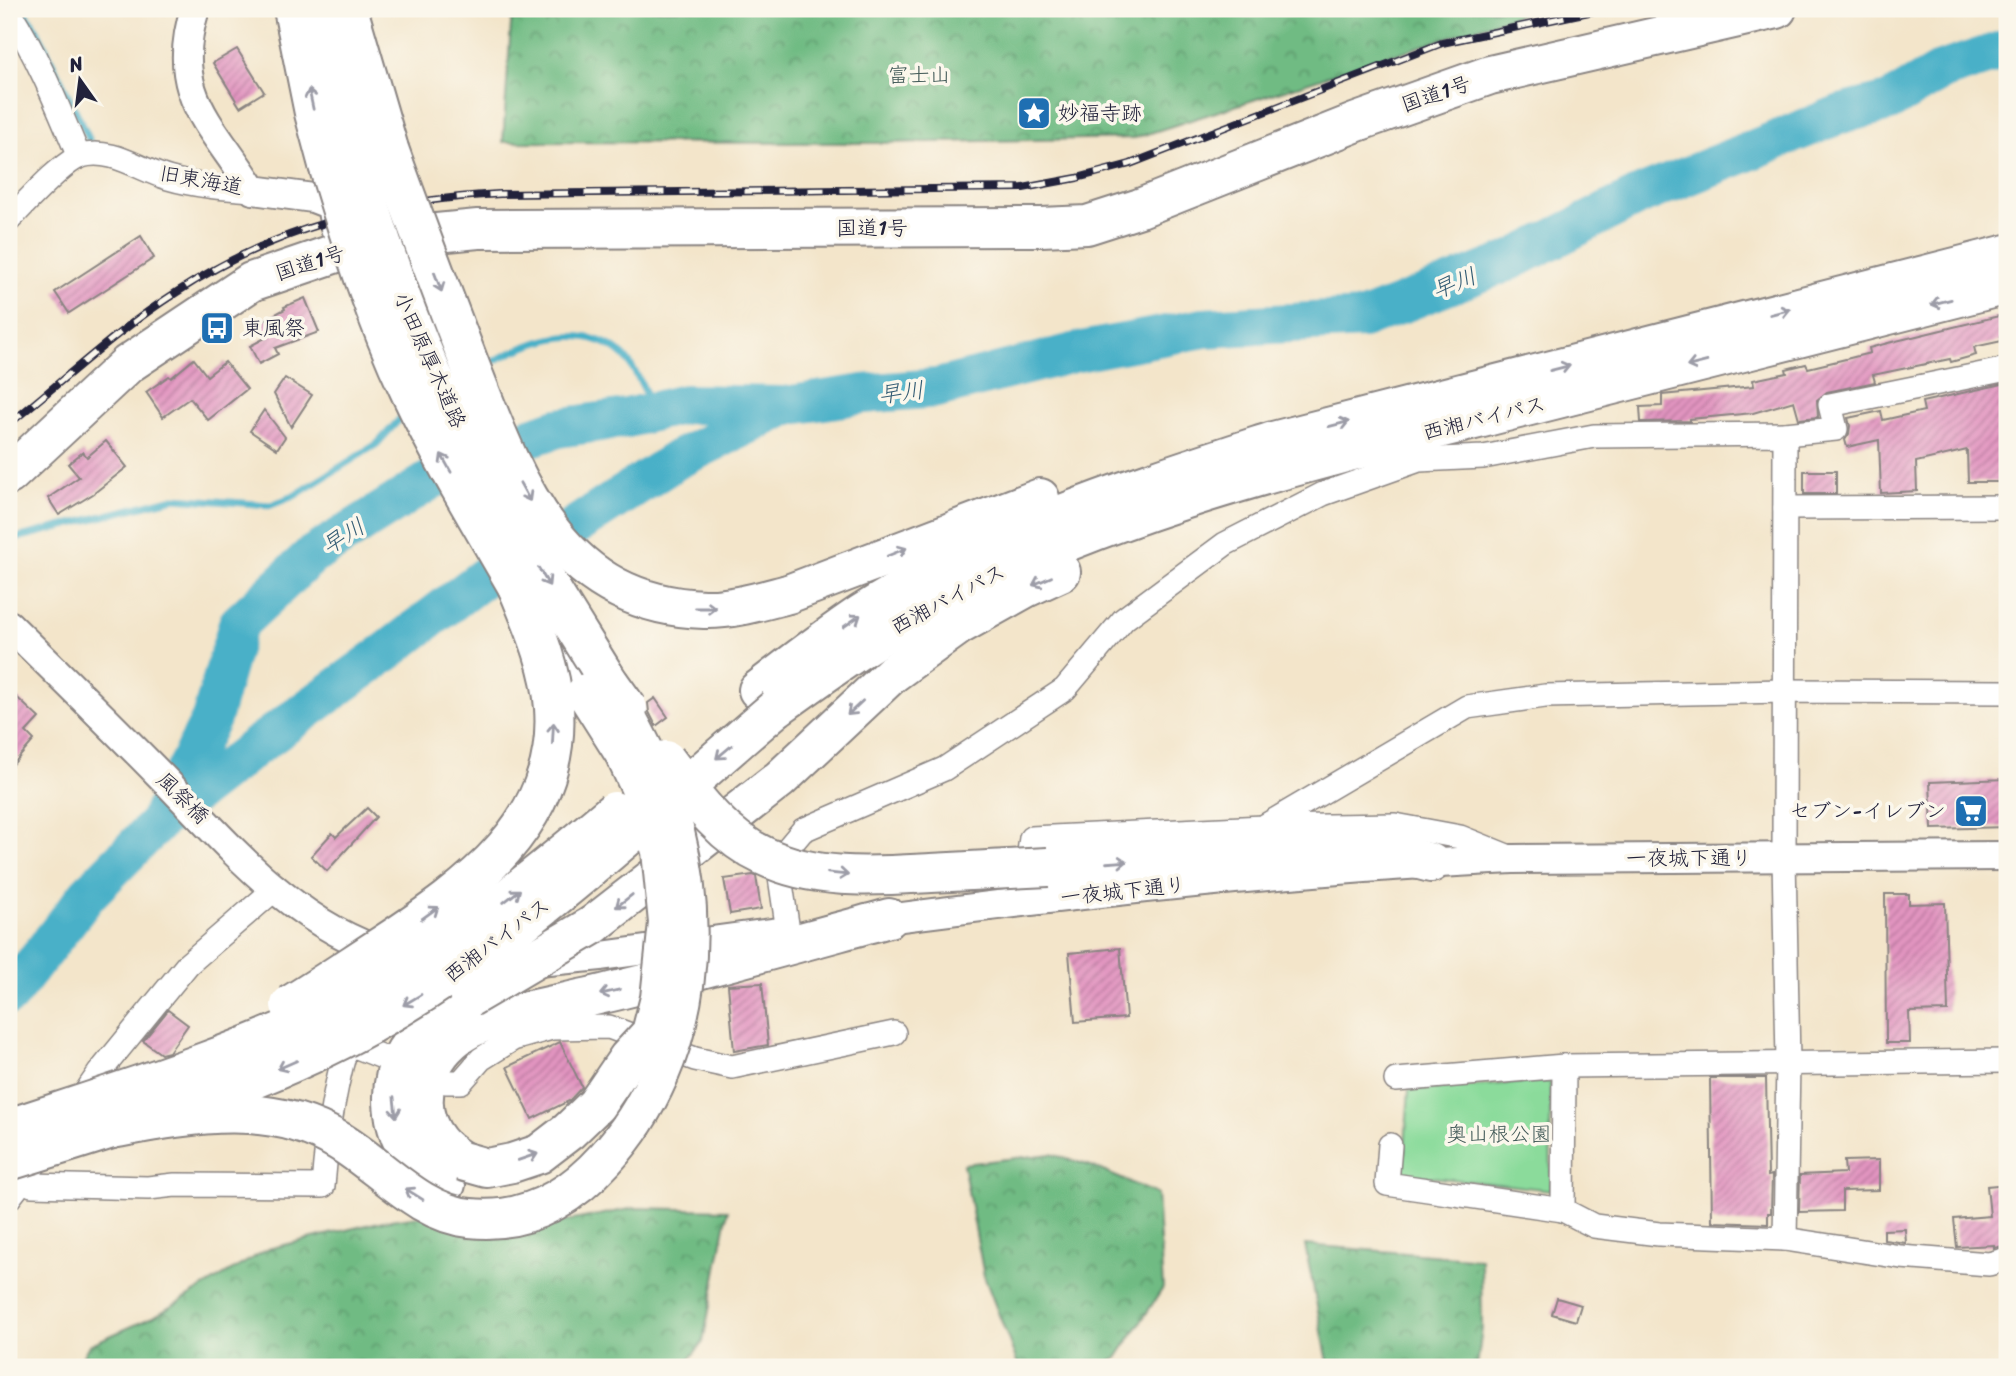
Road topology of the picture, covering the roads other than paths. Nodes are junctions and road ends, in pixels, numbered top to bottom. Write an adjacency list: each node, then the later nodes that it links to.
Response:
1 (195, 9): 9 (street)
2 (293, 9): 8 (highway, 小田原厚木道路, one-way to 2)
3 (324, 9): 8 (highway, 小田原厚木道路)
4 (348, 9): 8 (highway)
5 (1777, 9): 11 (highway, 国道1号)
6 (13, 25): 7 (street)
7 (79, 157): 9 (street, 旧東海道); 10 (street)
8 (358, 158): 16 (highway, one-way to 16, bridge); 21 (highway, 小田原厚木道路, one-way to 8, bridge); 23 (highway, 小田原厚木道路, one-way to 23, bridge)
9 (253, 190): 11 (street, 旧東海道)
10 (9, 220)
11 (342, 251): 18 (highway, 国道1号)
12 (2007, 254): 16 (highway, 西湘バイパス, one-way to 12)
13 (2007, 285): 17 (highway, 西湘バイパス, one-way to 17)
14 (2007, 369): 15 (street)
15 (1785, 434): 20 (street); 35 (street)
16 (1273, 441): 26 (highway, 西湘バイパス, one-way to 16)
17 (1354, 451): 26 (highway, 西湘バイパス); 50 (highway, one-way to 50, bridge)
18 (9, 475)
19 (2007, 507): 20 (street)
20 (1785, 508): 24 (street)
21 (517, 586): 45 (highway, one-way to 21, bridge); 50 (highway, one-way to 21, bridge)
22 (9, 625): 32 (street, 風祭橋)
23 (608, 681): 31 (highway, one-way to 31, bridge); 47 (highway, one-way to 47, bridge)
24 (1784, 691): 25 (street); 27 (street); 29 (street)
25 (2007, 692)
26 (767, 699): 45 (highway, 西湘バイパス, one-way to 26, bridge); 47 (highway, 西湘バイパス, one-way to 47, bridge)
27 (1263, 827): 30 (street); 33 (street)
28 (2007, 856): 29 (street, 一夜城下通り)
29 (1784, 858): 30 (street, 一夜城下通り); 41 (street)
30 (1513, 859): 31 (street, 一夜城下通り)
31 (1431, 863): 33 (street, 一夜城下通り)
32 (269, 885): 36 (street, 一夜城下通り); 49 (street)
33 (1023, 901): 34 (street, 一夜城下通り)
34 (889, 918): 35 (street, 一夜城下通り); 50 (highway, one-way to 50)
35 (788, 931): 36 (street, 一夜城下通り)
36 (387, 953): 38 (street)
37 (894, 1033): 44 (street)
38 (347, 1043): 39 (street); 49 (street)
39 (385, 1058)
40 (2007, 1060): 41 (street)
41 (1788, 1062): 42 (street); 53 (street)
42 (1564, 1066): 43 (street); 52 (street)
43 (1396, 1080)
44 (447, 1082)
45 (139, 1085): 46 (highway, 西湘バイパス, bridge)
46 (9, 1128)
47 (112, 1129): 49 (highway, 西湘バイパス, bridge)
48 (1391, 1145): 52 (street)
49 (17, 1169): 51 (street)
50 (454, 1173)
51 (9, 1198)
52 (1563, 1210): 53 (street)
53 (1785, 1240): 54 (street)
54 (2007, 1259)

